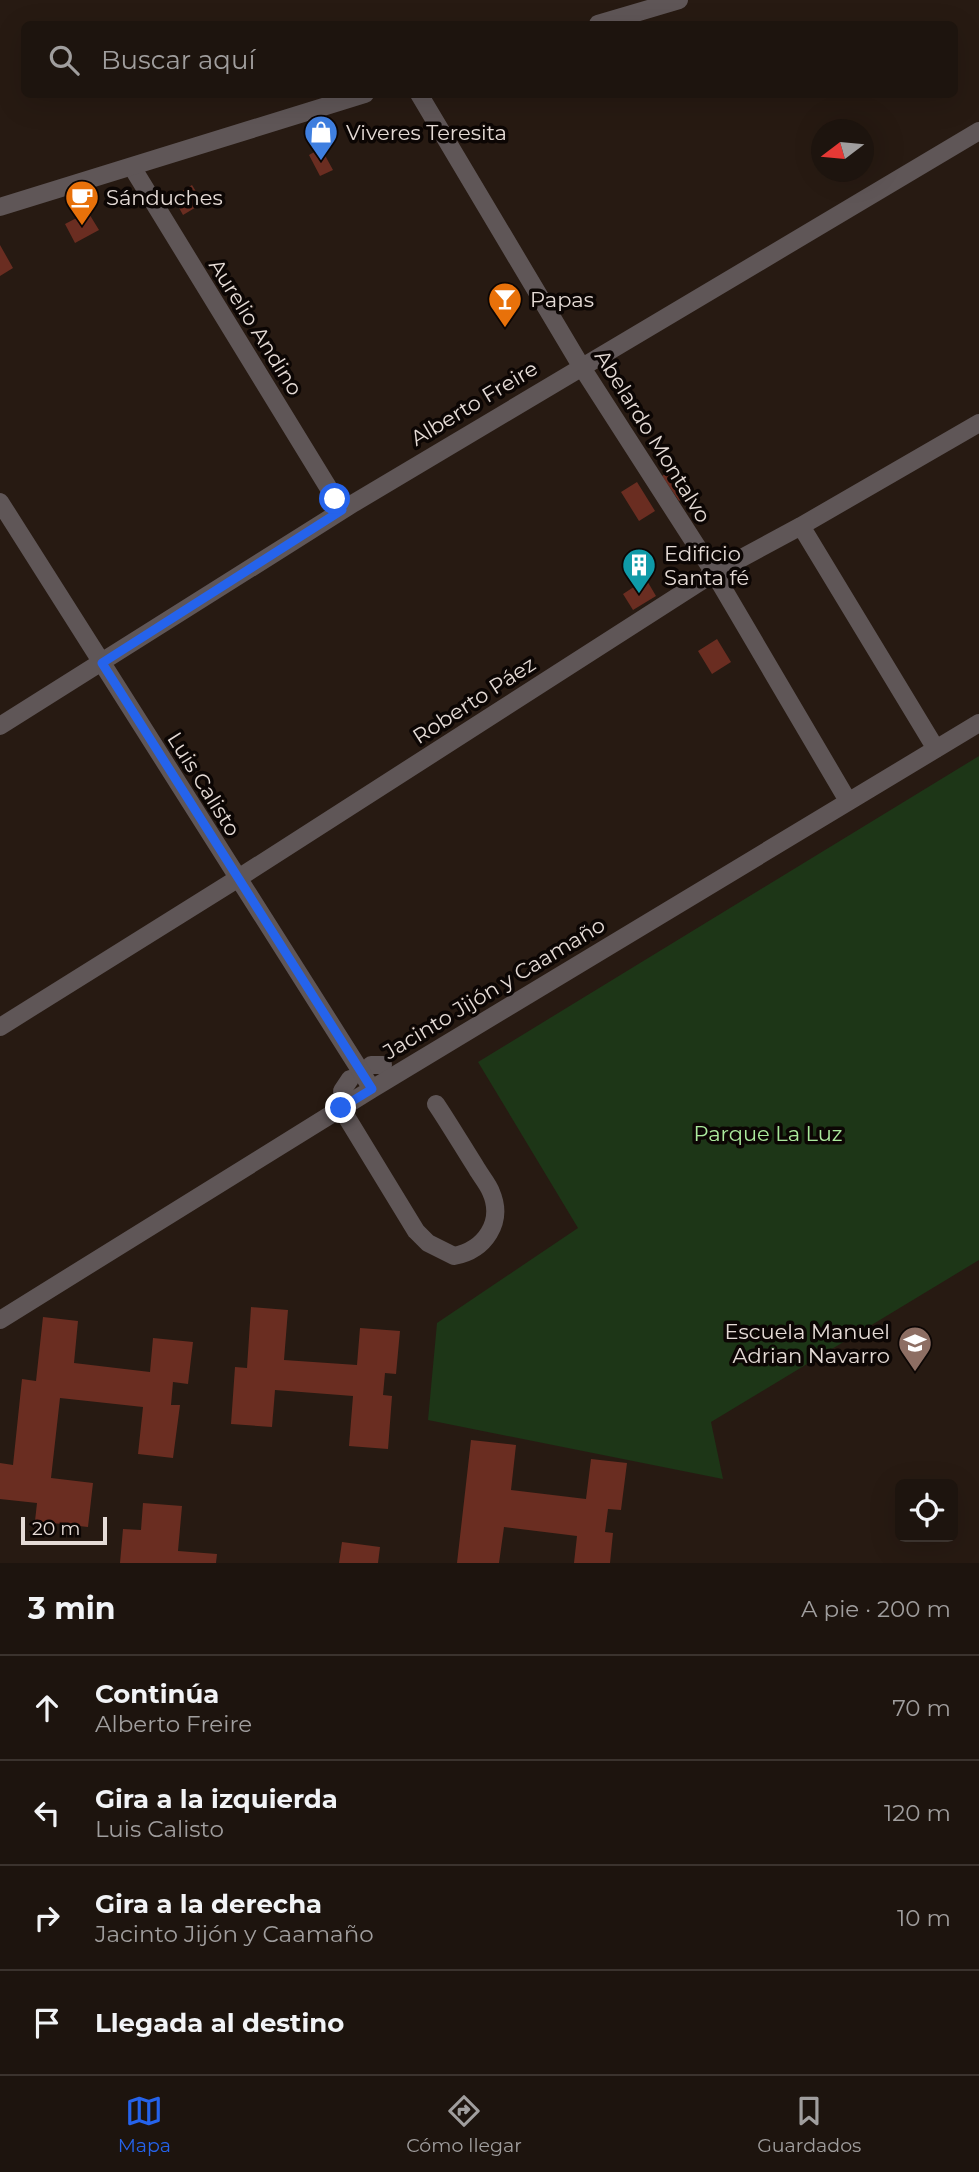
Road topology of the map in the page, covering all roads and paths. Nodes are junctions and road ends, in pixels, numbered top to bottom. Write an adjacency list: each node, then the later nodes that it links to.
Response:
1 (675, 1): 2 (street)
2 (607, 21)
3 (352, 98): 6 (street)
4 (421, 98): 8 (street, Abelardo Montalvo)
5 (979, 131): 8 (street, Alberto Freire)
6 (132, 167): 7 (street); 11 (street, Aurelio Andino)
7 (0, 207)
8 (581, 366): 11 (street, Alberto Freire); 13 (street, Abelardo Montalvo)
9 (979, 423): 12 (street, Roberto Páez)
10 (0, 502): 14 (street, Luis Calisto)
11 (342, 510): 14 (street, Alberto Freire)
12 (801, 526): 13 (street, Roberto Páez); 17 (street)
13 (714, 573): 18 (street, Abelardo Montalvo); 19 (street, Roberto Páez)
14 (102, 663): 16 (street, Alberto Freire); 19 (street, Luis Calisto)
15 (979, 723): 17 (street, Jacinto Jijón y Caamaño)
16 (0, 726)
17 (936, 749): 18 (street, Jacinto Jijón y Caamaño)
18 (848, 801): 21 (street, Jacinto Jijón y Caamaño)
19 (237, 879): 20 (street, Roberto Páez); 21 (street, Luis Calisto)
20 (0, 1027)
21 (372, 1089): 22 (street, Jacinto Jijón y Caamaño)
22 (344, 1093): 23 (street); 24 (street, Jacinto Jijón y Caamaño)
23 (436, 1104)
24 (0, 1320)

